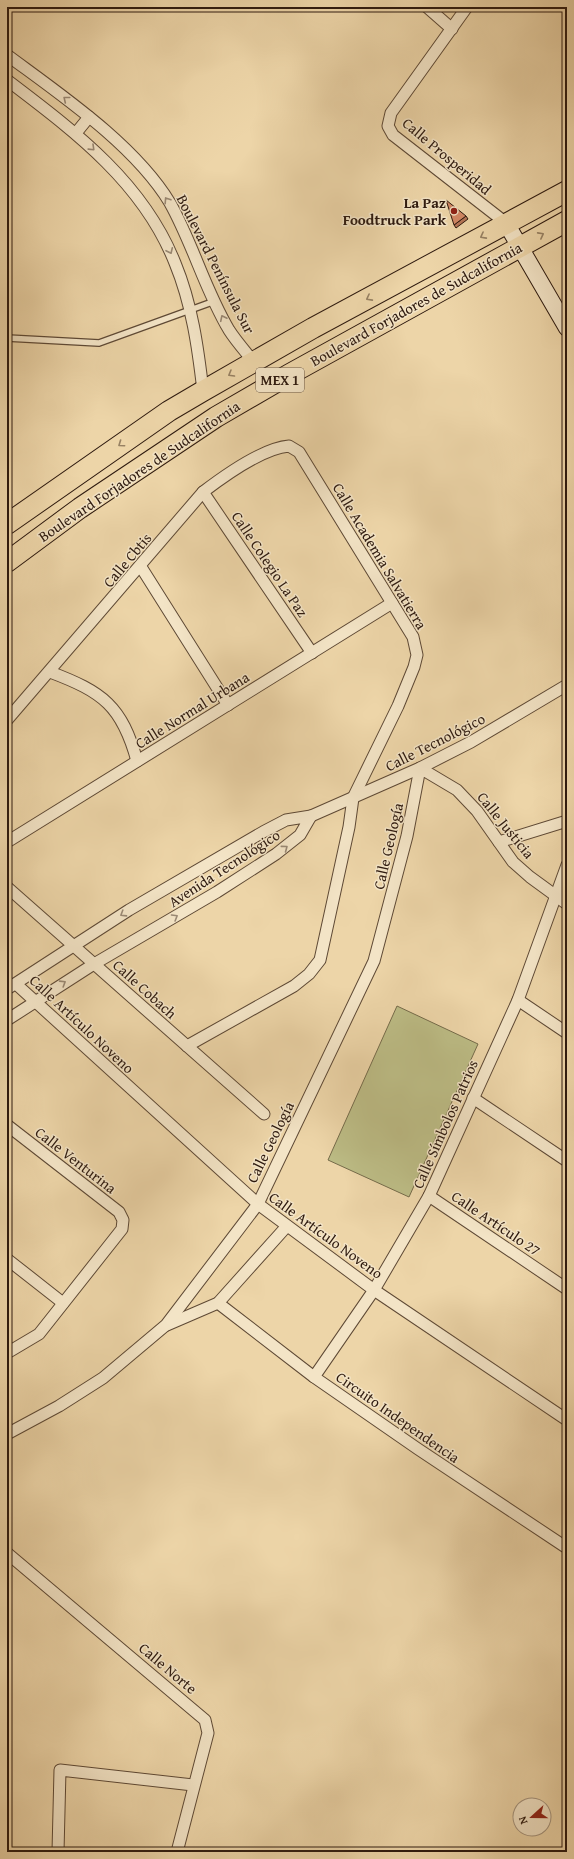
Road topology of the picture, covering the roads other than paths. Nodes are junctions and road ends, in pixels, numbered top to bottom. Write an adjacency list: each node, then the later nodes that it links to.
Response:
1 (427, 7): 3 (street)
2 (467, 7): 3 (street, Calle Prosperidad)
3 (452, 29): 10 (street, Calle Prosperidad)
4 (7, 54): 6 (street, Boulevard Península Sur, one-way to 4)
5 (7, 80): 7 (street)
6 (89, 117): 7 (street); 12 (street, Boulevard Península Sur, one-way to 6)
7 (76, 133): 13 (street, one-way to 13)
8 (567, 191): 10 (highway, Boulevard Forjadores de Sudcalifornia / MEX 1)
9 (567, 221): 11 (highway, Boulevard Forjadores de Sudcalifornia / MEX 1, one-way to 9)
10 (506, 224): 11 (street); 16 (highway, Boulevard Forjadores de Sudcalifornia / MEX 1, one-way to 16)
11 (520, 246): 14 (street); 21 (highway, Boulevard Forjadores de Sudcalifornia / MEX 1)
12 (215, 300): 13 (lane); 16 (street, Boulevard Península Sur, one-way to 12)
13 (190, 310): 15 (lane); 17 (street)
14 (567, 328)
15 (7, 338)
16 (253, 361): 17 (highway, Boulevard Forjadores de Sudcalifornia / MEX 1, one-way to 17)
17 (203, 391): 20 (highway, Boulevard Forjadores de Sudcalifornia / MEX 1, one-way to 20)
18 (289, 446): 19 (street, Calle Cbtis); 23 (street, Calle Academia Salvatierra)
19 (203, 492): 22 (street, Calle Cbtis); 24 (street, Calle Colegio La Paz)
20 (7, 524)
21 (9, 557)
22 (141, 567): 25 (street, Calle Cbtis); 27 (street)
23 (392, 603): 24 (street, Calle Normal Urbana); 31 (street, Calle Academia Salvatierra)
24 (312, 653): 27 (street, Calle Normal Urbana)
25 (50, 672): 28 (street, Calle Cbtis); 29 (street)
26 (567, 685): 30 (street, Calle Tecnológico)
27 (228, 705): 29 (street, Calle Normal Urbana)
28 (7, 720)
29 (137, 761): 34 (street, Calle Normal Urbana)
30 (420, 768): 31 (street, Calle Tecnológico); 35 (street, Calle Justicia); 53 (street, Calle Geología)
31 (353, 798): 32 (street, Calle Tecnológico); 47 (street, Calle Academia Salvatierra)
32 (311, 816): 40 (street, Avenida Tecnológico, one-way to 40); 41 (street, Avenida Tecnológico, one-way to 32)
33 (567, 821): 35 (street)
34 (7, 842)
35 (498, 842): 38 (street, Calle Justicia)
36 (567, 865): 38 (street, Calle Símbolos Patrios)
37 (7, 887): 40 (street, Calle Cobach)
38 (556, 896): 39 (street, Calle Justicia); 43 (street, Calle Símbolos Patrios)
39 (567, 904)
40 (74, 946): 41 (street, Calle Cobach); 42 (street, Avenida Tecnológico)
41 (94, 964): 44 (street, Avenida Tecnológico, one-way to 41); 47 (street, Calle Cobach)
42 (11, 986): 44 (street, Calle Artículo Noveno)
43 (518, 1000): 46 (street); 48 (street, Calle Símbolos Patrios)
44 (34, 1001): 45 (street, Avenida Tecnológico); 53 (street, Calle Artículo Noveno)
45 (7, 1020)
46 (567, 1033)
47 (187, 1046): 49 (street, Calle Cobach)
48 (472, 1098): 51 (street); 52 (street, Calle Símbolos Patrios)
49 (264, 1114)
50 (7, 1125): 58 (street, Calle Venturina)
51 (567, 1161)
52 (429, 1196): 56 (street, Calle Artículo 27); 57 (street, Calle Símbolos Patrios)
53 (258, 1204): 54 (street, Calle Artículo Noveno); 60 (street, Calle Geología)
54 (287, 1226): 57 (street, Calle Artículo Noveno); 59 (street)
55 (7, 1259): 58 (street)
56 (567, 1289)
57 (374, 1290): 62 (street, Calle Símbolos Patrios); 63 (street, Calle Artículo Noveno)
58 (63, 1303): 61 (street)
59 (218, 1303): 60 (street); 62 (street, Circuito Independencia)
60 (166, 1325): 64 (street, Calle Geología)
61 (7, 1353)
62 (314, 1377): 65 (street, Circuito Independencia)
63 (567, 1420)
64 (7, 1434)
65 (567, 1548)
66 (7, 1553): 67 (street, Calle Norte)
67 (193, 1785): 68 (street); 69 (street, Calle Norte)
68 (58, 1852)
69 (176, 1852)

